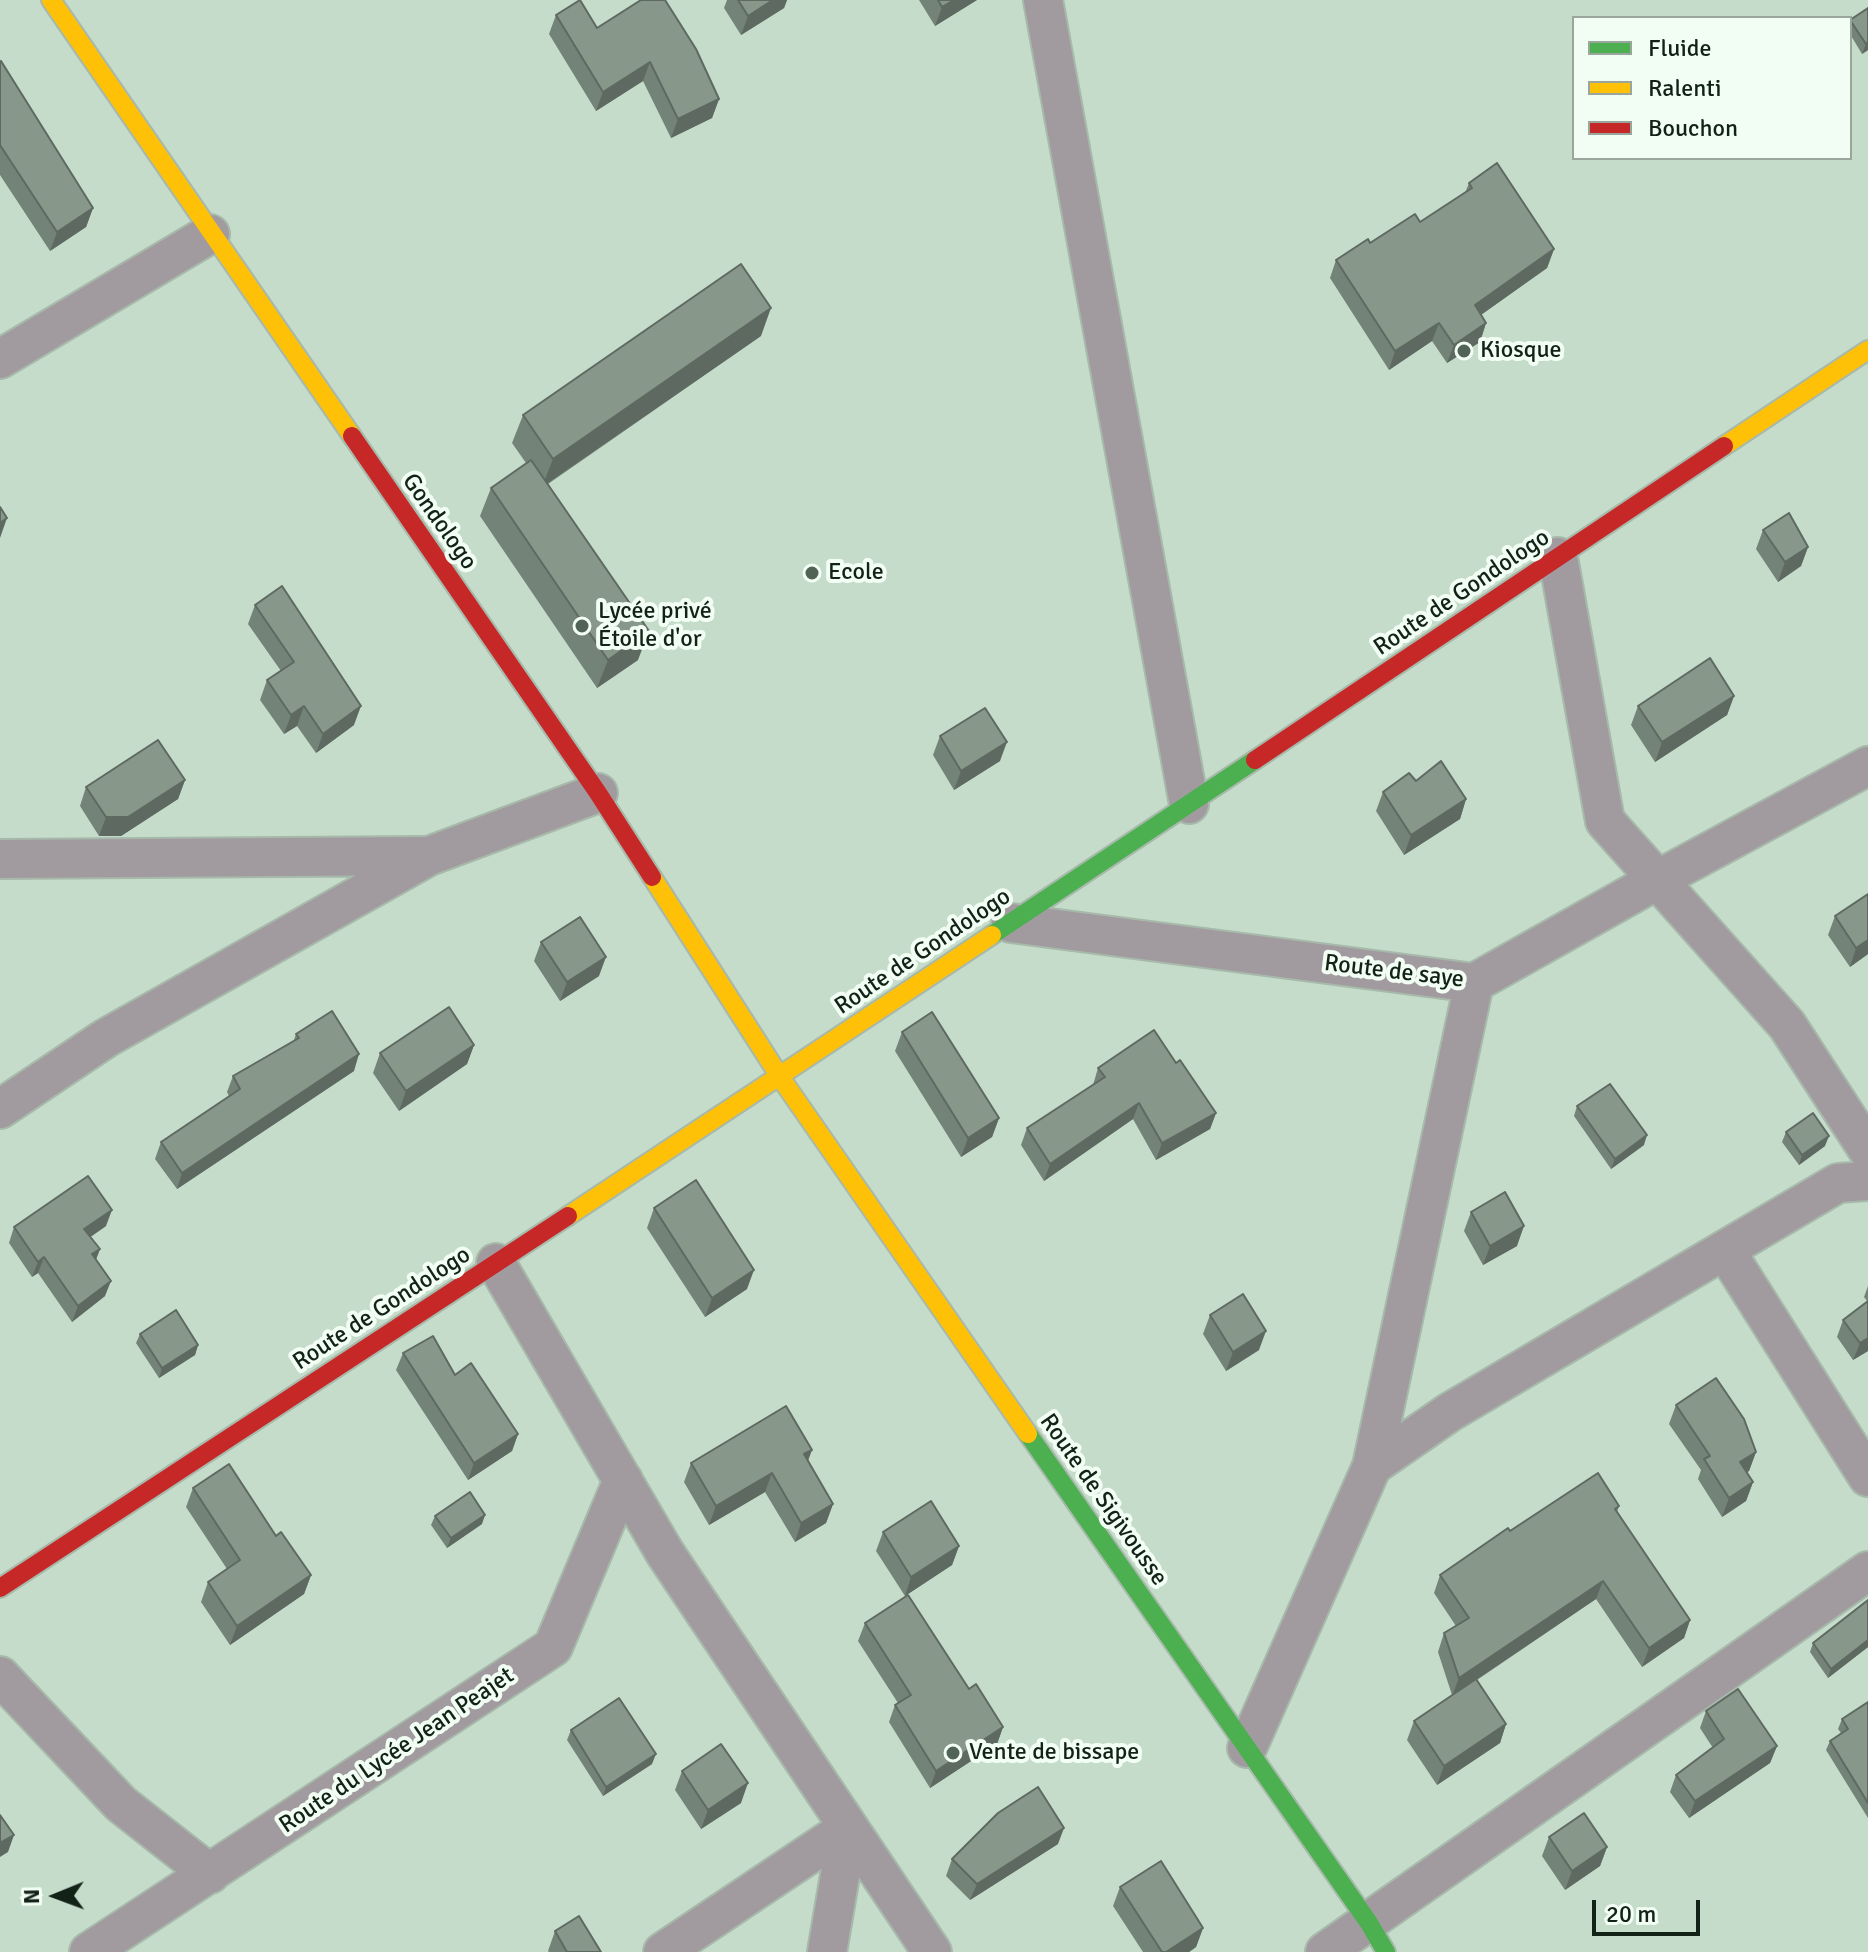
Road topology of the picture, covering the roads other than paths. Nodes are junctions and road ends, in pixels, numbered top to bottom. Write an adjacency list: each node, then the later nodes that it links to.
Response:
1 (51, 0): 3 (street, Gondologo)
2 (1043, 0): 9 (street)
3 (210, 234): 5 (street); 8 (street, Gondologo)
4 (1868, 350): 6 (street, Route de Gondologo)
5 (0, 359)
6 (1558, 557): 9 (street, Route de Gondologo); 12 (street)
7 (1868, 766): 12 (street, Route de saye)
8 (598, 793): 10 (street); 15 (street, Gondologo)
9 (1189, 804): 13 (street, Route de Gondologo)
10 (429, 856): 11 (street); 16 (street)
11 (0, 859)
12 (1657, 880): 14 (street, Route de saye); 17 (street)
13 (1011, 923): 14 (street, Route de saye); 15 (street, Route de Gondologo)
14 (1474, 983): 21 (street)
15 (780, 1077): 20 (street, Route de Gondologo); 27 (street, Route de Sigivousse)
16 (0, 1109)
17 (1868, 1150)
18 (1868, 1181): 19 (street)
19 (1725, 1250): 21 (street); 22 (street)
20 (496, 1263): 23 (street); 25 (street, Route de Gondologo)
21 (1372, 1466): 27 (street)
22 (1868, 1477)
23 (623, 1480): 28 (street); 29 (street, Route du Lycée Jean Peajet)
24 (1868, 1571): 30 (street)
25 (0, 1588)
26 (0, 1676): 29 (street)
27 (1247, 1748): 30 (street, Route de Sigivousse)
28 (848, 1828): 32 (street); 33 (street); 34 (street)
29 (210, 1874): 31 (street, Route du Lycée Jean Peajet)
30 (1377, 1938): 35 (street)
31 (89, 1952)
32 (663, 1952)
33 (827, 1952)
34 (932, 1952)
35 (1325, 1952)

